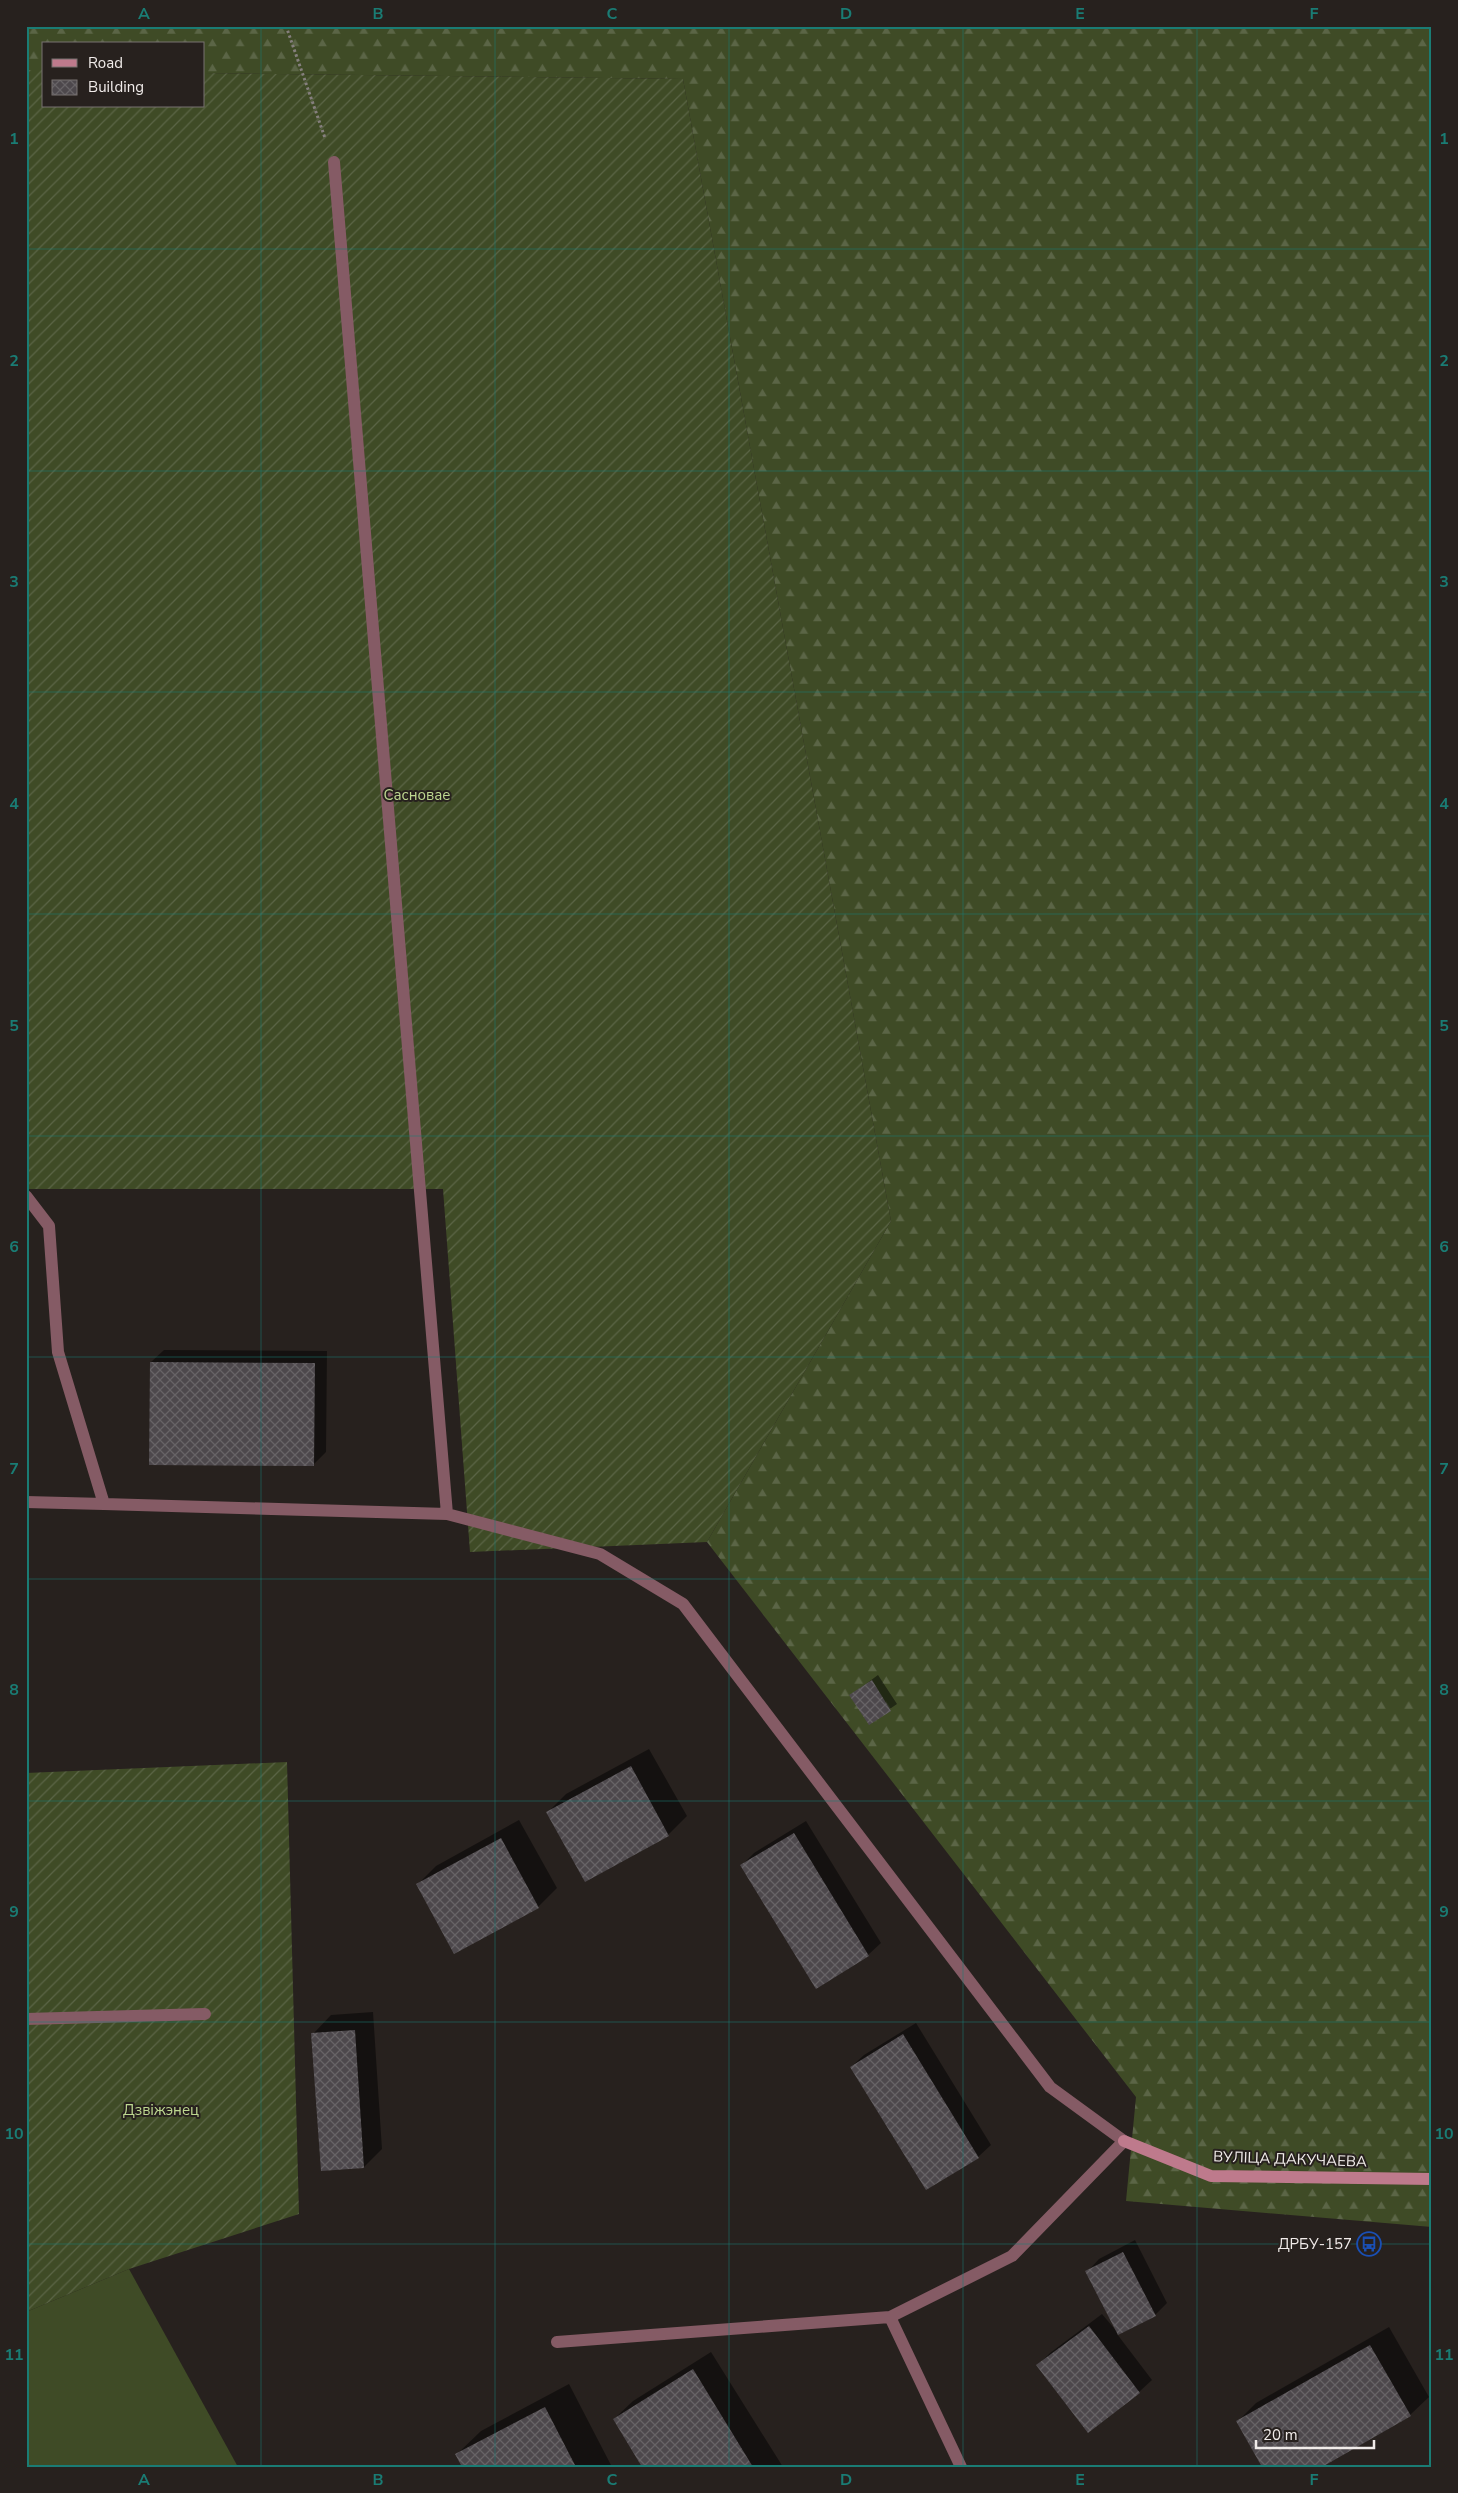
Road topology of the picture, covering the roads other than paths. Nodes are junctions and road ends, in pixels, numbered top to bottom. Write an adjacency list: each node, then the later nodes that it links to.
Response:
1 (334, 162): 5 (lane)
2 (26, 1196): 4 (lane)
3 (26, 1502): 4 (lane)
4 (104, 1504): 5 (lane)
5 (447, 1514): 8 (lane)
6 (205, 2014): 7 (lane)
7 (26, 2019)
8 (1124, 2141): 9 (street, ВУЛІЦА ДАКУЧАЕВА); 10 (lane)
9 (1432, 2179)
10 (890, 2318): 11 (lane); 12 (lane)
11 (557, 2342)
12 (961, 2467)

